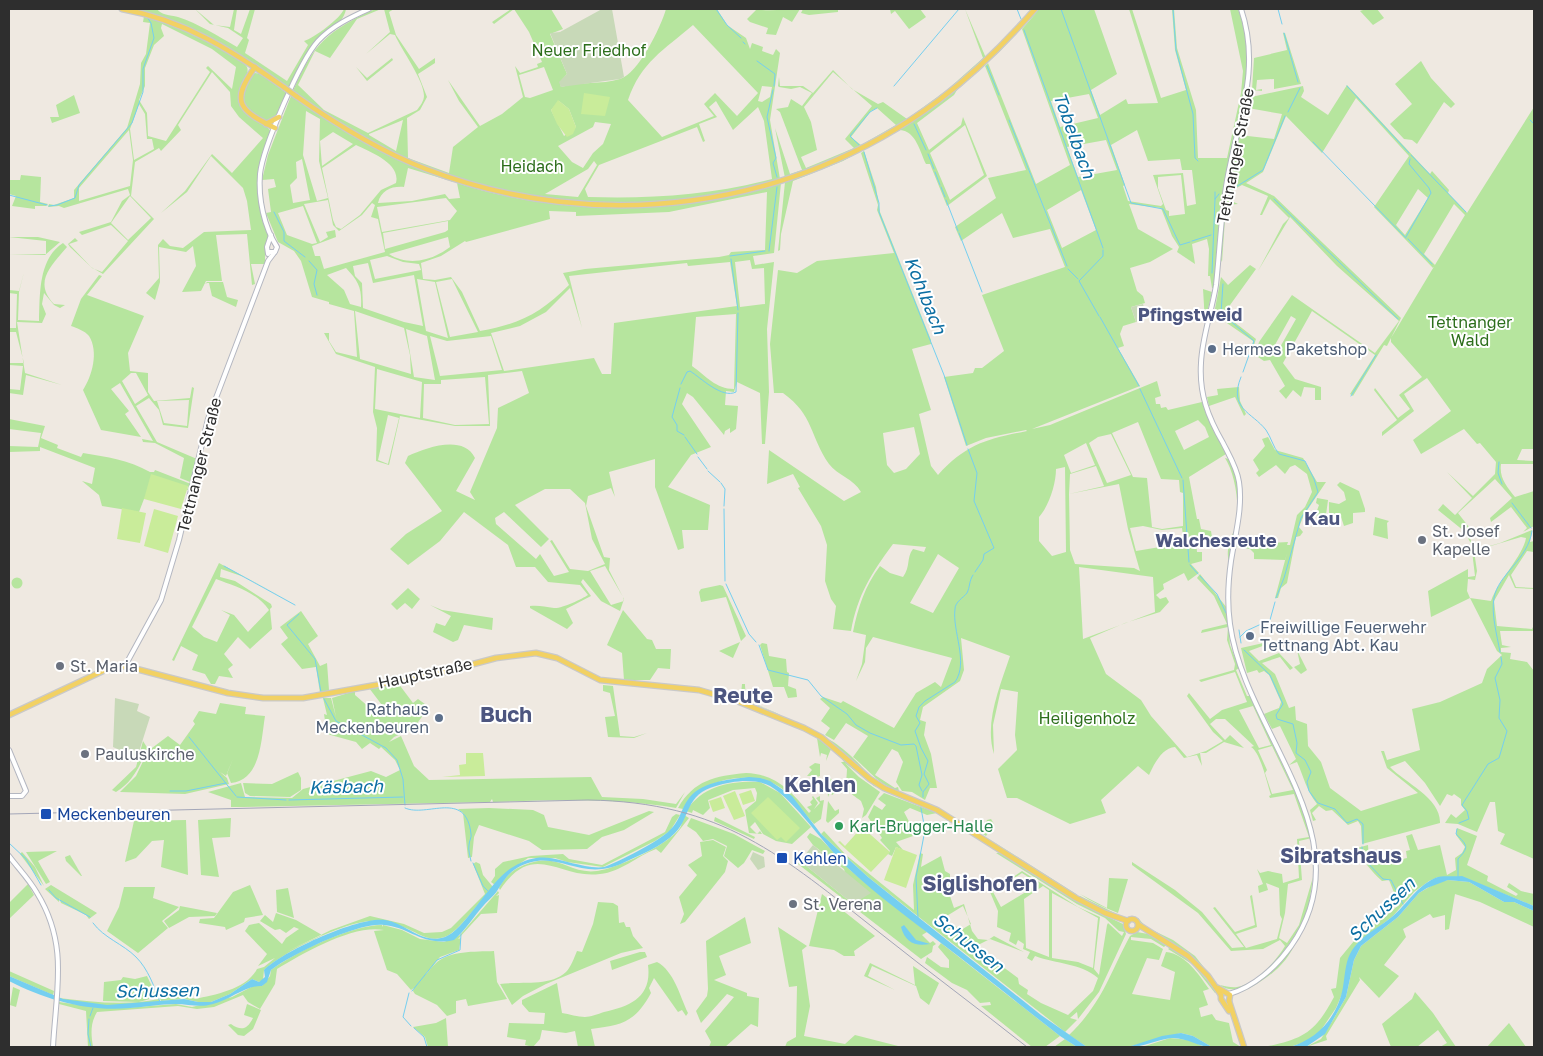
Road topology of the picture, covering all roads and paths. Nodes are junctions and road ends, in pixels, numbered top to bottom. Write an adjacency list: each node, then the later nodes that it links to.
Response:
1 (122, 9): 5 (main road)
2 (369, 9): 8 (main road)
3 (1035, 9): 6 (main road, bridge)
4 (1241, 9): 24 (main road, Tettnanger Straße)
5 (246, 61): 6 (main road); 7 (main road)
6 (255, 67): 7 (main road)
7 (248, 76): 9 (main road)
8 (279, 117): 9 (main road); 10 (main road)
9 (266, 124): 10 (main road)
10 (275, 128): 11 (main road)
11 (271, 233): 12 (main road); 13 (main road)
12 (270, 243): 13 (main road); 14 (main road)
13 (275, 243): 15 (main road)
14 (268, 252): 15 (main road); 16 (main road, Tettnanger Straße)
15 (274, 253): 16 (main road, Tettnanger Straße)
16 (268, 262): 17 (main road, Tettnanger Straße)
17 (126, 666): 18 (main road, Hauptstraße); 22 (main road, Hauptstraße)
18 (9, 715)
19 (9, 750): 20 (main road)
20 (9, 796)
21 (9, 856): 25 (main road)
22 (1127, 923): 23 (main road); 23 (main road)
23 (1138, 927): 24 (main road)
24 (1226, 997): 26 (main road)
25 (53, 1047)
26 (1244, 1047)

